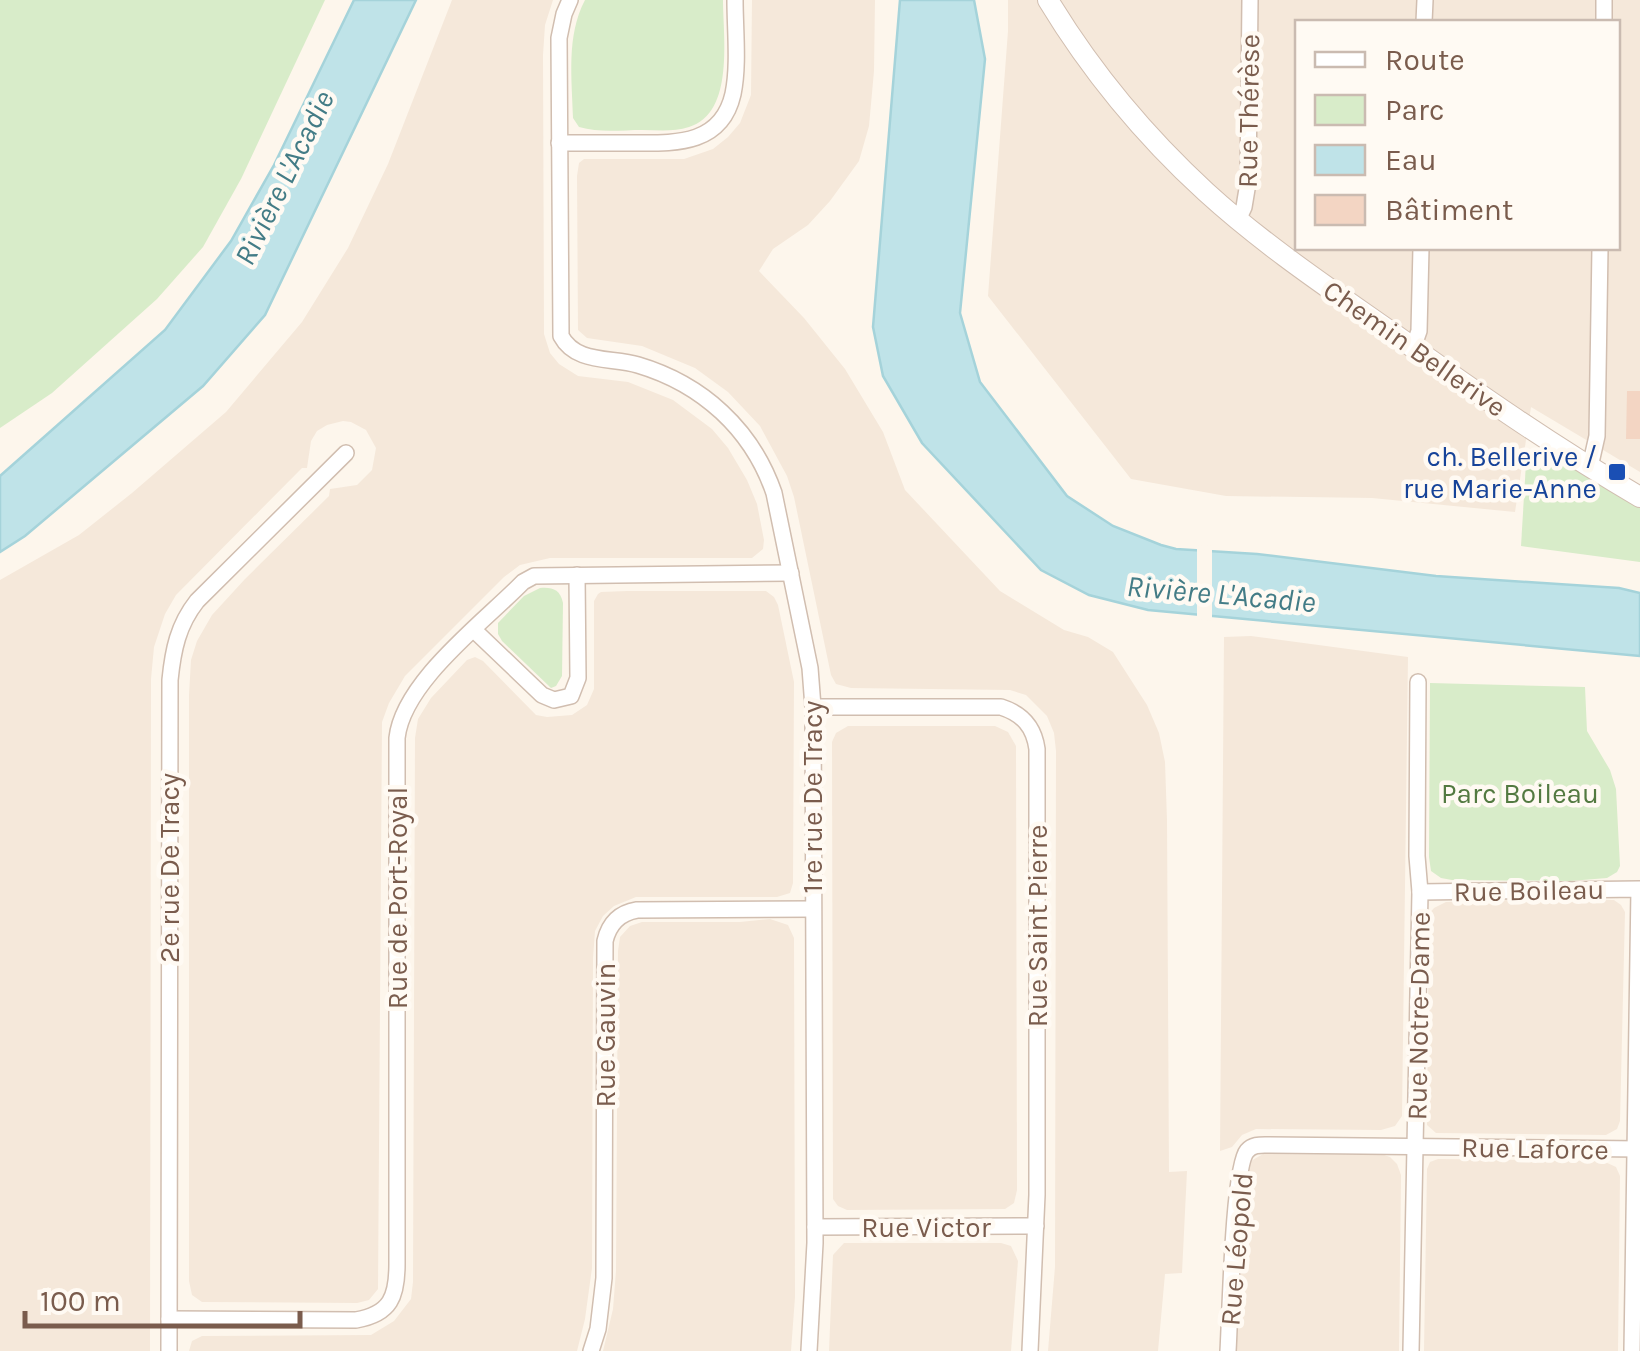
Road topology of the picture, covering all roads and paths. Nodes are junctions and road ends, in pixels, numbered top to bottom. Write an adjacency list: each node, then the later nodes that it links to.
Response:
1 (570, 0): 5 (street)
2 (735, 0): 5 (street)
3 (1048, 0): 6 (street, Chemin Bellerive)
4 (1250, 0): 6 (street, Rue Thérèse)
5 (559, 143): 13 (street, 1re rue De Tracy)
6 (1238, 220): 9 (street, Chemin Bellerive)
7 (1421, 250): 9 (street)
8 (1600, 250): 11 (street)
9 (1413, 348): 11 (street, Chemin Bellerive)
10 (346, 453): 26 (street, 2e rue De Tracy)
11 (1590, 467): 12 (street, Chemin Bellerive)
12 (1640, 497)
13 (790, 573): 14 (street, Rue de Port-Royal); 17 (street, 1re rue De Tracy)
14 (577, 575): 15 (street, Rue de Port-Royal); 15 (street)
15 (474, 630): 26 (street, Rue de Port-Royal)
16 (1418, 682): 19 (street, Rue Notre-Dame)
17 (813, 707): 20 (street, 1re rue De Tracy); 24 (street, Rue Saint Pierre)
18 (1639, 889): 19 (street, Rue Boileau); 23 (street)
19 (1420, 892): 21 (street, Rue Notre-Dame)
20 (813, 909): 25 (street, 1re rue De Tracy); 28 (street, Rue Gauvin)
21 (1414, 1147): 22 (street, Rue Laforce); 23 (street, Rue Laforce); 32 (street, Rue Notre-Dame)
22 (1250, 1148): 31 (street, Rue Léopold)
23 (1638, 1149): 33 (street)
24 (1036, 1226): 25 (street, Rue Victor); 30 (street, Rue Saint Pierre)
25 (815, 1227): 29 (street, 1re rue De Tracy)
26 (169, 1319): 27 (street, 2e rue De Tracy)
27 (168, 1351)
28 (592, 1351)
29 (809, 1351)
30 (1030, 1351)
31 (1228, 1351)
32 (1411, 1351)
33 (1632, 1351)

